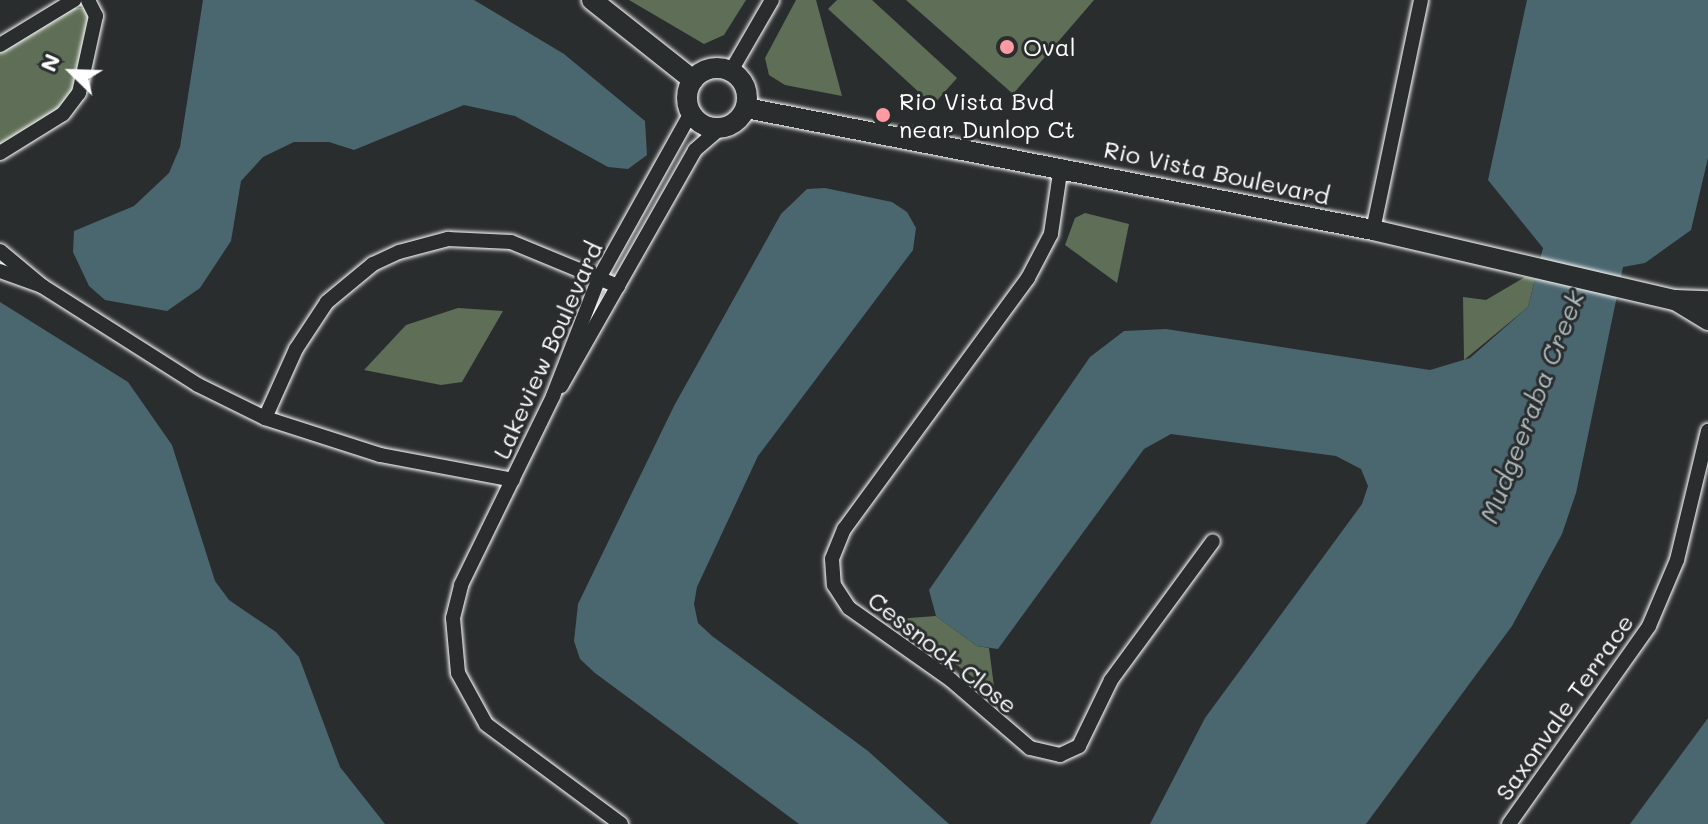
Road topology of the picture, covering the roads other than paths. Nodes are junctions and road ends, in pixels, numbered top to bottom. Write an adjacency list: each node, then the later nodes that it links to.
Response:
1 (74, 0): 6 (street)
2 (88, 0): 12 (street)
3 (592, 0): 8 (street)
4 (772, 0): 7 (street)
5 (1421, 0): 14 (street)
6 (0, 45)
7 (731, 71): 8 (street); 9 (street)
8 (693, 80): 10 (street)
9 (746, 108): 11 (street); 13 (street, Rio Vista Boulevard)
10 (691, 113): 11 (street); 17 (street, Lakeview Boulevard)
11 (720, 128): 19 (street)
12 (0, 153)
13 (1061, 166): 14 (street, Rio Vista Boulevard); 27 (street, Cessnock Close)
14 (1373, 230): 20 (street, Rio Vista Boulevard)
15 (0, 251): 18 (street, Lakeview Boulevard)
16 (0, 271): 18 (street, Lakeview Boulevard)
17 (599, 278): 19 (street); 23 (street, Lakeview Boulevard); 24 (street)
18 (42, 286): 24 (street, Lakeview Boulevard)
19 (618, 286): 23 (street)
20 (1675, 300): 21 (street, Rio Vista Boulevard); 22 (street, Rio Vista Boulevard)
21 (1708, 301)
22 (1708, 320)
23 (553, 396): 26 (street, Lakeview Boulevard)
24 (265, 418): 26 (street, Lakeview Boulevard)
25 (1708, 431): 29 (street, Saxonvale Terrace)
26 (513, 480): 28 (street, Lakeview Boulevard)
27 (1213, 541)
28 (621, 824)
29 (1509, 824)

